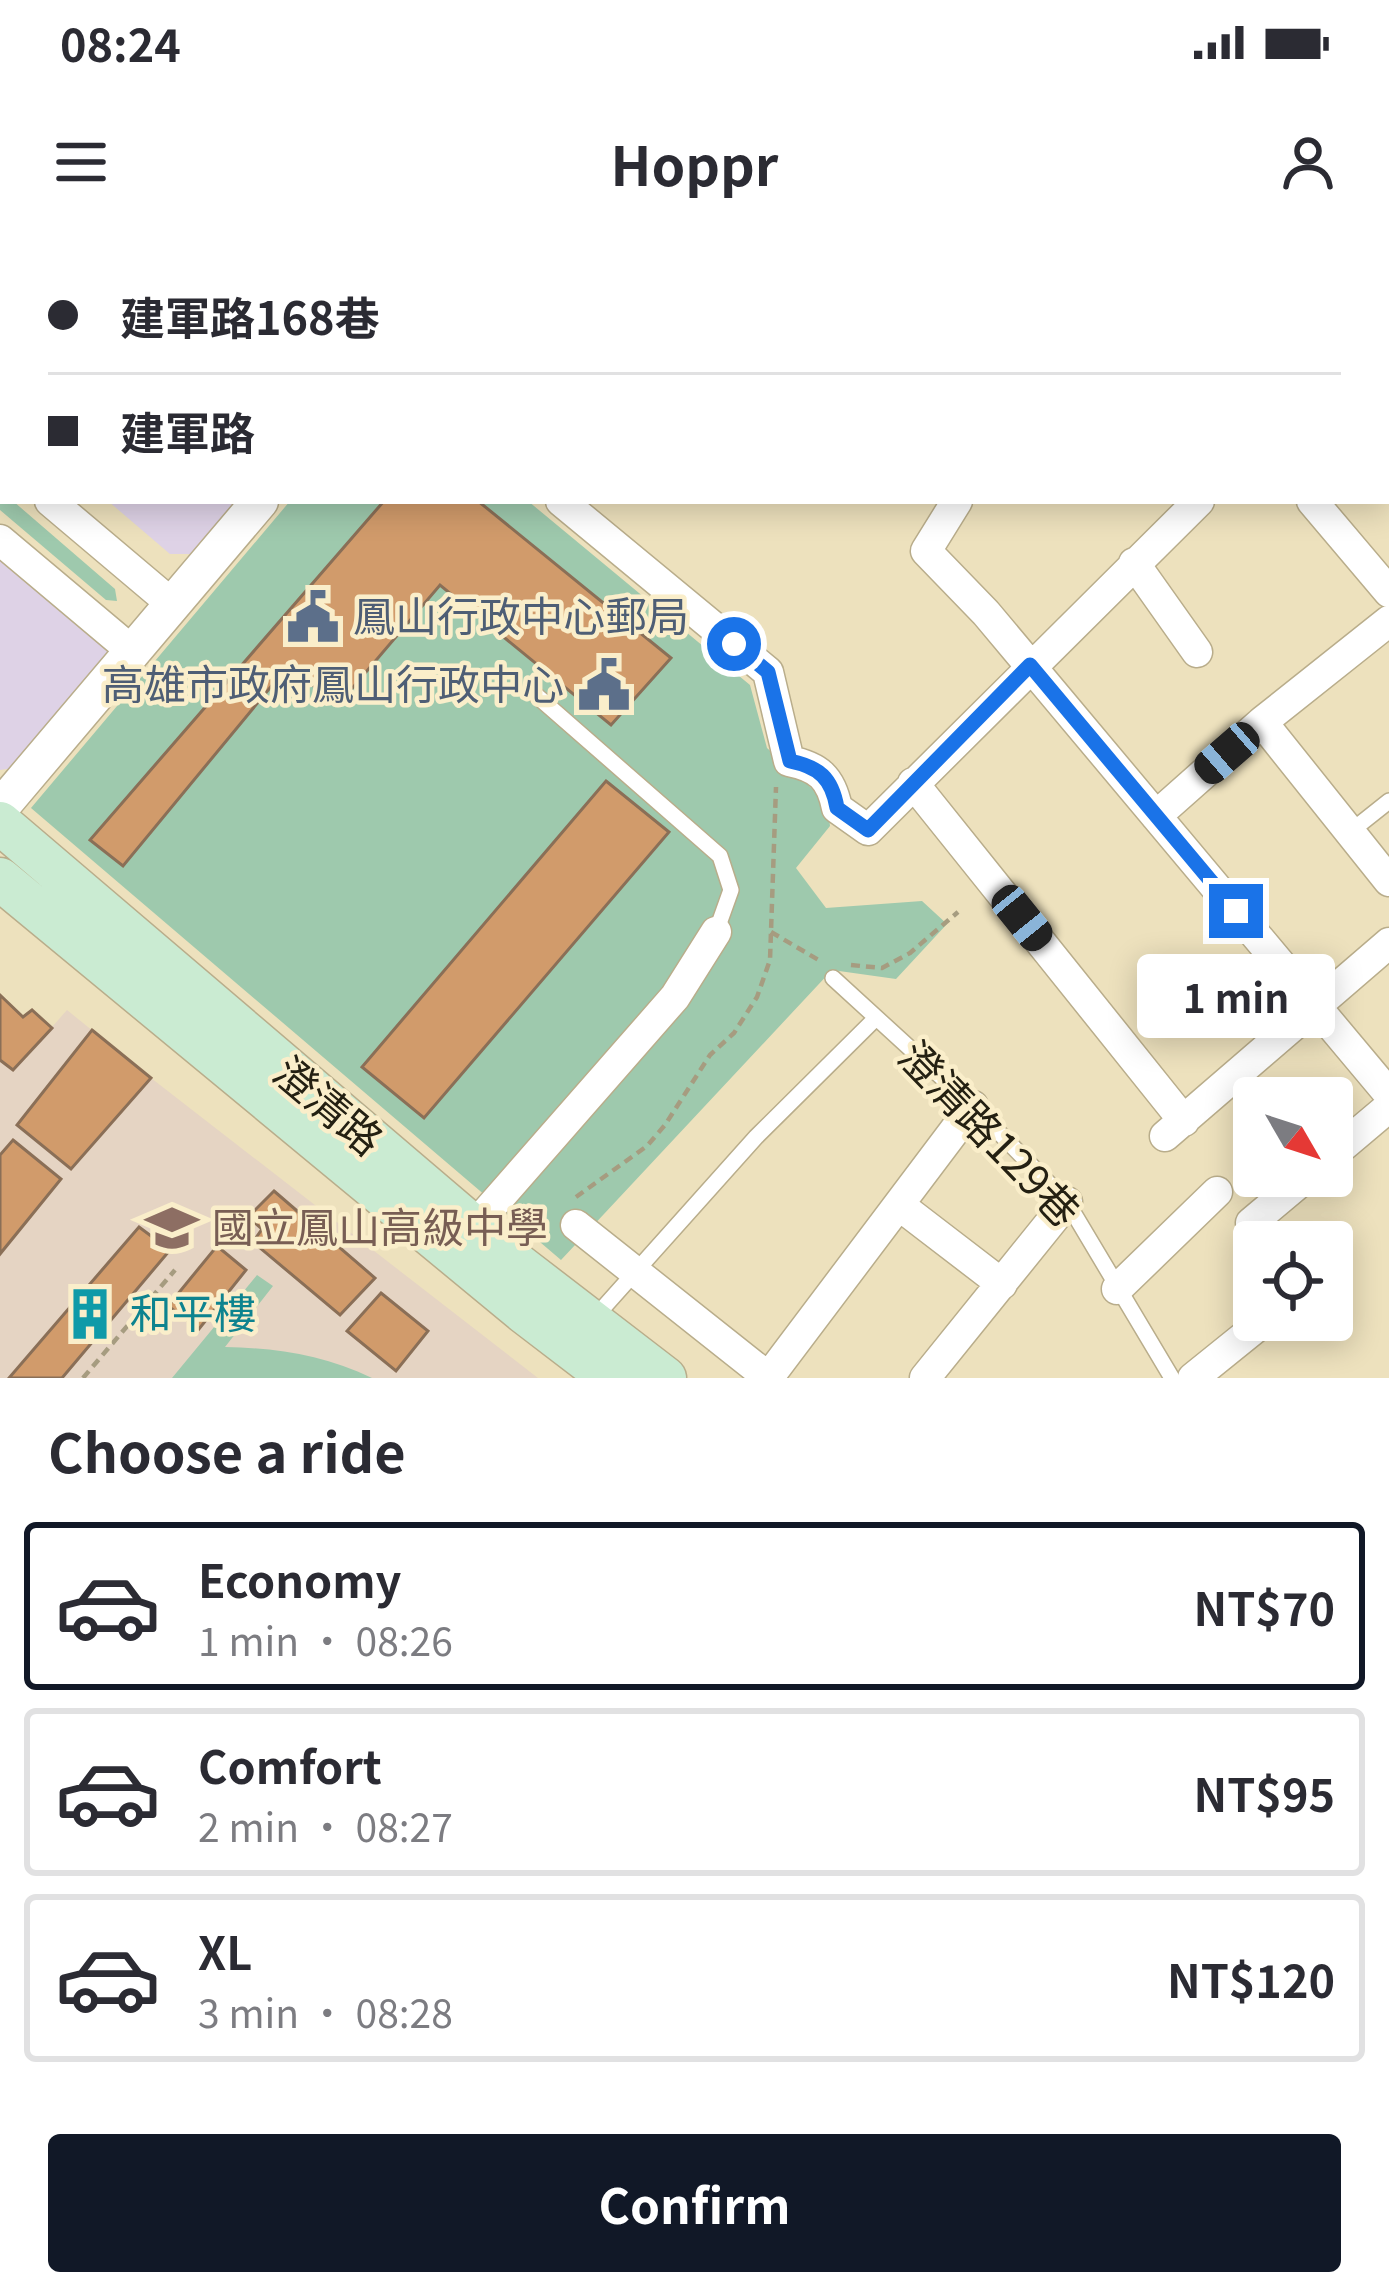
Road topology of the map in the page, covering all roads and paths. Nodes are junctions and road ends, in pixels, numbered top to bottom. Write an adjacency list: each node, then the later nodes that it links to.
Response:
1 (54, 504): 10 (street)
2 (257, 504): 10 (street)
3 (565, 504): 17 (street)
4 (955, 504): 14 (street)
5 (1196, 504): 8 (street)
6 (1315, 504): 9 (street)
7 (0, 539): 12 (street)
8 (1134, 563): 13 (street); 14 (street)
9 (1389, 592)
10 (172, 604): 12 (street)
11 (1389, 621): 16 (street)
12 (132, 652): 20 (street)
13 (1197, 652)
14 (1030, 665): 18 (street); 21 (street)
15 (537, 696): 27 (lane)
16 (1262, 722): 21 (street); 23 (street)
17 (790, 761): 18 (street); 28 (path)
18 (914, 783): 31 (street)
19 (1389, 801): 23 (lane)
20 (0, 808)
21 (1156, 816): 31 (street)
22 (0, 823): 43 (main road, 澄清路)
23 (1350, 832): 25 (street)
24 (0, 879): 43 (main road, 澄清路)
25 (1389, 880)
26 (958, 912): 28 (path)
27 (716, 932): 43 (street)
28 (770, 932): 41 (path)
29 (1389, 943): 31 (street)
30 (833, 978): 32 (lane, 澄清路129巷)
31 (1316, 1006): 33 (street)
32 (876, 1018): 34 (lane, 澄清路129巷); 45 (lane, 澄清路129巷)
33 (1389, 1094)
34 (973, 1106): 39 (lane, 澄清路129巷); 40 (street)
35 (1389, 1107): 36 (street)
36 (1353, 1137)
37 (1217, 1192): 47 (street)
38 (1282, 1197): 42 (street)
39 (1066, 1202): 46 (street); 47 (lane, 澄清路129巷)
40 (899, 1205): 46 (street); 53 (street)
41 (570, 1217): 45 (street)
42 (1253, 1221)
43 (462, 1240): 48 (main road, 澄清路); 51 (main road, 澄清路)
44 (175, 1270): 50 (path)
45 (635, 1273): 48 (lane, 澄清路129巷); 53 (street)
46 (1002, 1284): 54 (street)
47 (1117, 1289): 55 (lane, 澄清路129巷)
48 (590, 1322): 52 (main road, 澄清路)
49 (1239, 1341): 56 (street)
50 (83, 1378)
51 (610, 1378)
52 (665, 1378)
53 (769, 1378)
54 (925, 1378)
55 (1172, 1378)
56 (1193, 1378)

